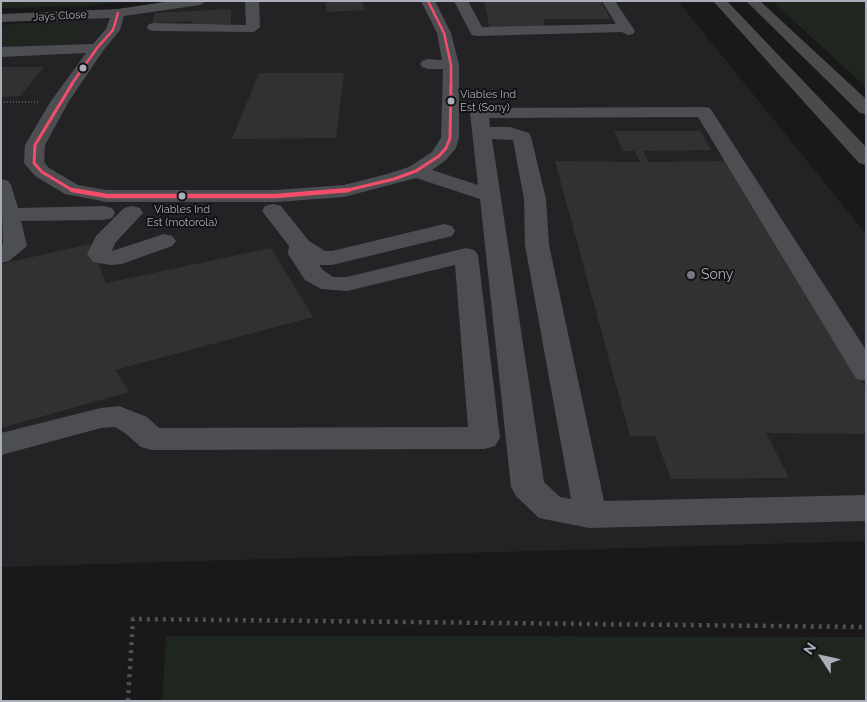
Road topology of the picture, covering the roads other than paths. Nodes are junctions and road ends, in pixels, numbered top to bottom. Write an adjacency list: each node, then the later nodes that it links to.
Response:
1 (200, 1): 8 (street, Jays Close)
2 (252, 1): 10 (street)
3 (461, 1): 4 (street)
4 (608, 1)
5 (719, 1): 18 (highway)
6 (752, 1): 16 (highway)
7 (427, 7): 15 (street)
8 (118, 13): 9 (street, Jays Close); 12 (street)
9 (1, 18)
10 (154, 27)
11 (125, 38): 12 (street)
12 (102, 43): 13 (street); 22 (street)
13 (1, 52)
14 (428, 64): 15 (street)
15 (451, 65): 19 (street)
16 (866, 109)
17 (481, 127): 20 (street); 26 (street); 32 (street)
18 (866, 159)
19 (423, 167): 20 (street); 20 (street); 23 (street)
20 (474, 174): 28 (street)
21 (1, 185): 25 (street)
22 (106, 204): 23 (street); 24 (street); 25 (street)
23 (274, 204): 24 (street); 30 (street)
24 (132, 212): 29 (street)
25 (11, 215): 31 (street)
26 (536, 229): 28 (street); 35 (street)
27 (444, 231): 30 (street)
28 (494, 232): 35 (street)
29 (164, 241)
30 (301, 246): 33 (street)
31 (1, 256)
32 (866, 372)
33 (1, 444)
34 (866, 508): 35 (street)
35 (590, 516)

